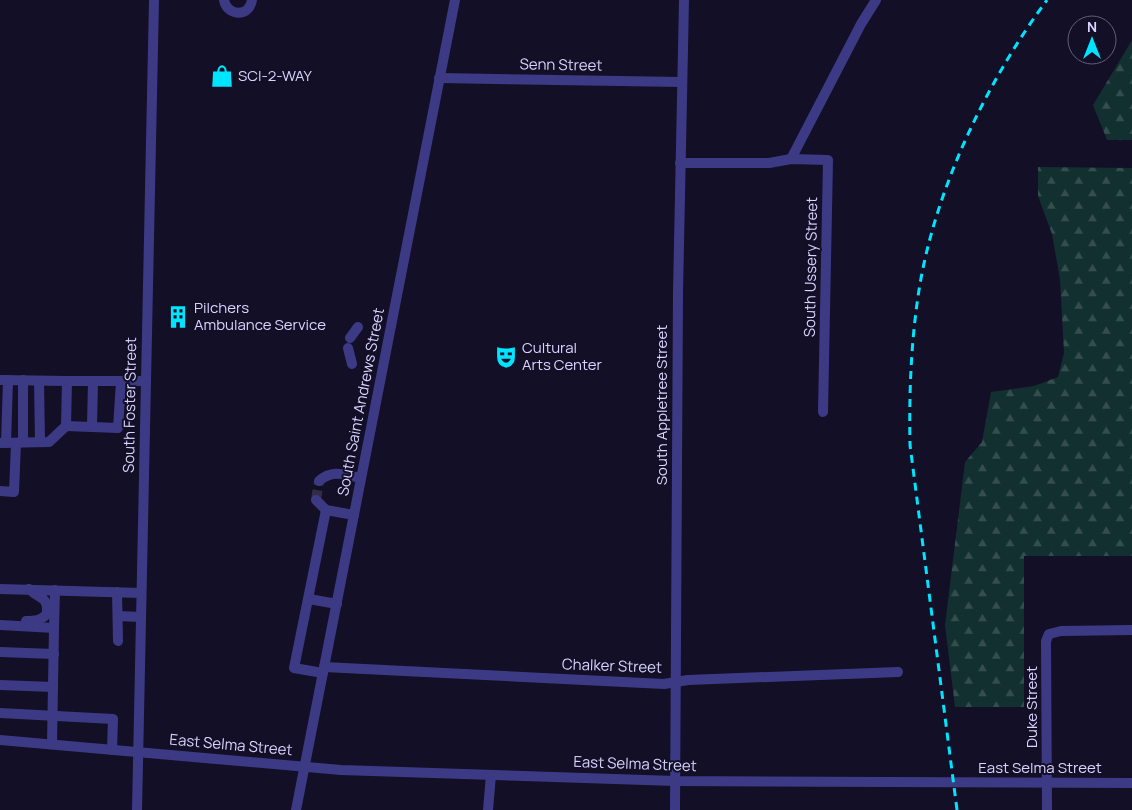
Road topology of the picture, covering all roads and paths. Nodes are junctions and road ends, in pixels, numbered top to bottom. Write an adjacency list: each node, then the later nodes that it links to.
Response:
1 (154, 0): 19 (street, South Foster Street)
2 (224, 0): 3 (street)
3 (252, 0)
4 (455, 0): 7 (street, South Saint Andrews Street)
5 (684, 0): 8 (street, South Appletree Street)
6 (876, 0): 9 (street)
7 (439, 78): 8 (street, Senn Street); 25 (street, South Saint Andrews Street)
8 (682, 82): 10 (street, South Appletree Street)
9 (791, 159): 10 (street, South Ussery Street); 20 (street, South Ussery Street)
10 (680, 163): 48 (street, South Appletree Street)
11 (358, 327): 12 (street)
12 (352, 364)
13 (4, 380): 14 (street); 24 (street)
14 (22, 380): 15 (street); 24 (street)
15 (40, 381): 16 (street); 23 (street)
16 (66, 381): 17 (street); 21 (street)
17 (94, 382): 18 (street); 22 (street)
18 (120, 382): 19 (street); 22 (street)
19 (145, 382): 35 (street, South Foster Street)
20 (823, 412)
21 (66, 426): 22 (street); 23 (street)
22 (92, 426)
23 (40, 442): 24 (street)
24 (11, 443): 27 (street)
25 (361, 478): 26 (street); 30 (street, South Saint Andrews Street)
26 (319, 481)
27 (0, 491)
28 (316, 500): 29 (street)
29 (326, 510): 30 (street); 36 (street)
30 (354, 516): 37 (street, South Saint Andrews Street)
31 (0, 589): 32 (street)
32 (29, 589): 33 (street); 40 (street)
33 (55, 590): 34 (street); 41 (street)
34 (117, 592): 35 (street); 38 (street)
35 (141, 593): 39 (street, South Foster Street)
36 (309, 599): 37 (street); 46 (street, Chalker Street)
37 (337, 604): 46 (street, South Saint Andrews Street)
38 (118, 616): 39 (street); 43 (street)
39 (141, 617): 56 (street, South Foster Street)
40 (0, 624): 41 (street)
41 (54, 628): 45 (street)
42 (1132, 630): 60 (street, Duke Street)
43 (118, 641)
44 (0, 652): 45 (street)
45 (54, 654): 50 (street)
46 (324, 670): 48 (street, Chalker Street); 57 (street, South Saint Andrews Street)
47 (898, 672): 48 (street, Chalker Street)
48 (676, 682): 59 (street, South Appletree Street)
49 (0, 685): 50 (street)
50 (53, 686): 52 (street)
51 (0, 712): 52 (street)
52 (53, 715): 54 (street); 55 (street)
53 (0, 740): 54 (street, East Selma Street)
54 (52, 744): 55 (street, East Selma Street)
55 (112, 750): 56 (street, East Selma Street)
56 (138, 752): 57 (street, East Selma Street); 62 (street, South Foster Street)
57 (305, 766): 58 (street, East Selma Street); 63 (street, South Saint Andrews Street)
58 (491, 775): 59 (street, East Selma Street); 64 (street)
59 (675, 781): 60 (street, East Selma Street); 65 (street, South Appletree Street)
60 (1047, 783): 61 (street, East Selma Street); 66 (street, Duke Street)
61 (1132, 783)
62 (137, 810)
63 (296, 810)
64 (488, 810)
65 (675, 810)
66 (1047, 810)

